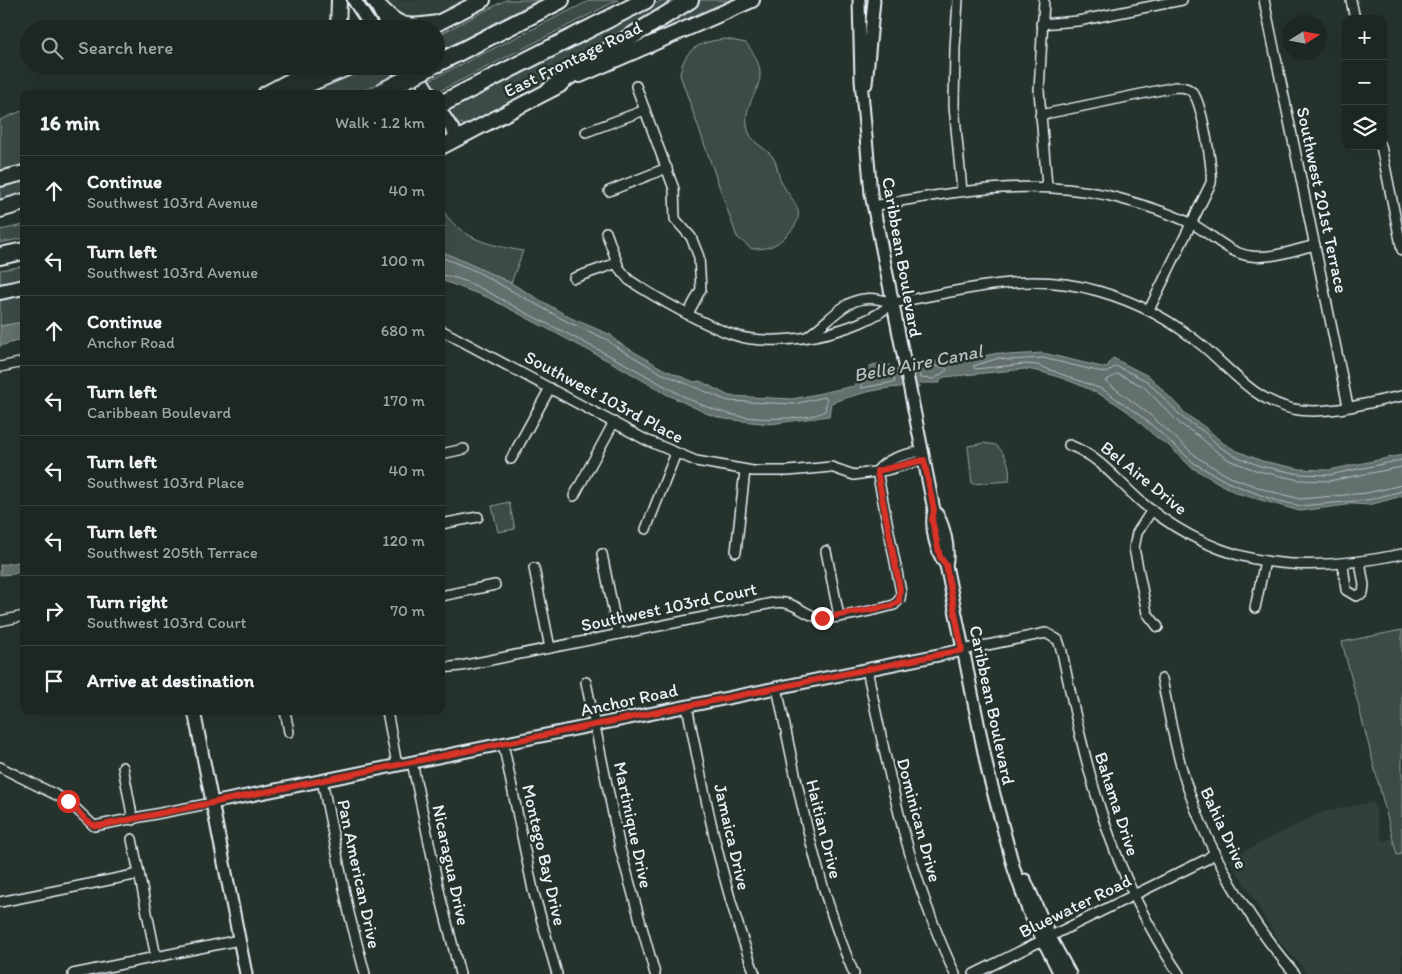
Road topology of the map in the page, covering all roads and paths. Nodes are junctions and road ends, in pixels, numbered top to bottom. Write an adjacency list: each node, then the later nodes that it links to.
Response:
1 (339, 0): 17 (main road)
2 (354, 0): 18 (main road)
3 (373, 0): 19 (main road); 20 (main road)
4 (483, 0): 21 (main road)
5 (561, 0): 23 (highway)
6 (646, 0): 39 (highway)
7 (690, 0): 32 (highway)
8 (752, 0): 32 (main road, East Frontage Road)
9 (859, 0): 38 (street, Caribbean Boulevard)
10 (874, 0): 38 (street, Caribbean Boulevard)
11 (958, 0): 50 (street)
12 (1044, 0): 22 (street)
13 (1182, 0): 22 (street)
14 (1264, 0): 58 (street, Southwest 201st Terrace)
15 (1351, 0): 16 (street)
16 (1354, 15)
17 (338, 20)
18 (367, 20)
19 (384, 20)
20 (395, 20)
21 (444, 20)
22 (1041, 24): 41 (street)
23 (445, 60)
24 (301, 75): 33 (main road)
25 (322, 75): 30 (main road)
26 (332, 75): 30 (main road)
27 (402, 75): 36 (main road)
28 (415, 75): 35 (highway, bridge)
29 (418, 75): 37 (main road)
30 (319, 81): 34 (main road)
31 (636, 86): 40 (street)
32 (552, 88): 43 (main road, East Frontage Road)
33 (273, 90)
34 (297, 90)
35 (385, 90)
36 (411, 90)
37 (427, 90)
38 (864, 96): 52 (street, Caribbean Boulevard)
39 (445, 102)
40 (645, 110): 42 (street); 45 (street)
41 (1040, 116): 48 (street); 56 (street)
42 (586, 132)
43 (447, 142)
44 (1382, 150): 59 (street)
45 (667, 168): 49 (street); 71 (street)
46 (20, 174): 47 (main road)
47 (0, 179)
48 (1048, 186): 50 (street); 56 (street)
49 (609, 190)
50 (962, 191): 52 (street)
51 (20, 203): 53 (highway)
52 (873, 206): 69 (street, Caribbean Boulevard)
53 (0, 209)
54 (20, 213): 55 (highway)
55 (0, 216)
56 (1192, 224): 58 (street); 70 (street)
57 (606, 232): 63 (street)
58 (1315, 245): 79 (street, Southwest 201st Terrace)
59 (1402, 250)
60 (20, 252): 61 (highway)
61 (0, 256)
62 (20, 262): 64 (highway)
63 (617, 263): 65 (street); 71 (street)
64 (0, 265)
65 (574, 278)
66 (20, 289): 67 (main road)
67 (0, 292)
68 (860, 301): 69 (street); 72 (street); 74 (street)
69 (892, 303): 70 (street); 72 (street); 85 (street, Caribbean Boulevard)
70 (1149, 310): 79 (street)
71 (688, 314): 74 (street)
72 (866, 318): 74 (street)
73 (445, 332): 77 (street, Southwest 103rd Place)
74 (808, 336)
75 (20, 363): 76 (street)
76 (0, 367)
77 (550, 388): 80 (street, Southwest 103rd Place); 86 (street)
78 (1402, 396): 79 (street)
79 (1348, 406)
80 (614, 422): 84 (street, Southwest 103rd Place); 89 (street)
81 (1069, 445): 90 (street, Bel Aire Drive)
82 (464, 449): 83 (street)
83 (445, 453)
84 (676, 453): 87 (street, Southwest 103rd Place); 93 (street)
85 (922, 455): 88 (street, Southwest 103rd Place); 112 (street, Caribbean Boulevard)
86 (511, 459)
87 (745, 470): 88 (street, Southwest 103rd Place); 95 (street)
88 (877, 471): 105 (street, Southwest 103rd Court)
89 (574, 496)
90 (1152, 510): 98 (street, Bel Aire Drive); 108 (street)
91 (478, 517): 92 (street)
92 (445, 523)
93 (646, 529)
94 (826, 551): 105 (street)
95 (736, 552)
96 (602, 554): 109 (street)
97 (1402, 554): 99 (street, Bel Aire Drive)
98 (1265, 561): 100 (street, Bel Aire Drive); 104 (street)
99 (1360, 562): 100 (street, Bel Aire Drive); 100 (street)
100 (1343, 565)
101 (534, 568): 111 (street)
102 (495, 585): 103 (street)
103 (445, 595)
104 (1255, 608)
105 (839, 616): 109 (street, Southwest 103rd Court)
106 (20, 617): 107 (street)
107 (0, 621)
108 (1158, 627)
109 (618, 634): 111 (street, Southwest 103rd Court)
110 (1052, 635): 112 (street, Anchor Road); 135 (street, Bahama Drive)
111 (550, 648): 113 (street, Southwest 103rd Court)
112 (962, 650): 114 (street, Anchor Road); 137 (street, Caribbean Boulevard)
113 (445, 667)
114 (867, 669): 117 (street, Anchor Road); 148 (street, Dominican Drive)
115 (1162, 679): 133 (street, Bahia Drive)
116 (586, 682): 122 (street, Martinique Drive)
117 (777, 687): 118 (street, Anchor Road); 147 (street, Haitian Drive)
118 (687, 706): 122 (street, Anchor Road); 146 (street, Jamaica Drive)
119 (195, 715): 130 (street)
120 (285, 715): 123 (street)
121 (388, 715): 126 (street)
122 (595, 725): 124 (street, Anchor Road); 145 (street, Martinique Drive)
123 (289, 732)
124 (503, 743): 125 (street, Anchor Road); 144 (street, Montego Bay Drive)
125 (412, 762): 126 (street, Anchor Road); 143 (street, Nicaragua Drive)
126 (397, 765): 129 (street, Anchor Road)
127 (0, 767): 131 (street)
128 (123, 767): 131 (street)
129 (322, 780): 130 (street, Anchor Road); 142 (street, Pan American Drive)
130 (212, 803): 131 (street); 138 (street)
131 (133, 820)
132 (132, 839): 134 (street)
133 (1215, 852): 135 (street, Bluewater Road); 153 (street, Bahia Drive)
134 (139, 874): 136 (street); 139 (street)
135 (1134, 896): 137 (street, Bluewater Road); 152 (street, Bahama Drive)
136 (0, 902)
137 (1046, 939): 149 (street, Bluewater Road); 150 (street, Caribbean Boulevard); 151 (street, Caribbean Boulevard)
138 (239, 940): 139 (street); 141 (street)
139 (156, 957): 140 (street)
140 (73, 974)
141 (246, 974)
142 (364, 974)
143 (460, 974)
144 (557, 974)
145 (655, 974)
146 (755, 974)
147 (854, 974)
148 (955, 974)
149 (974, 974)
150 (1060, 974)
151 (1070, 974)
152 (1179, 974)
153 (1295, 974)

